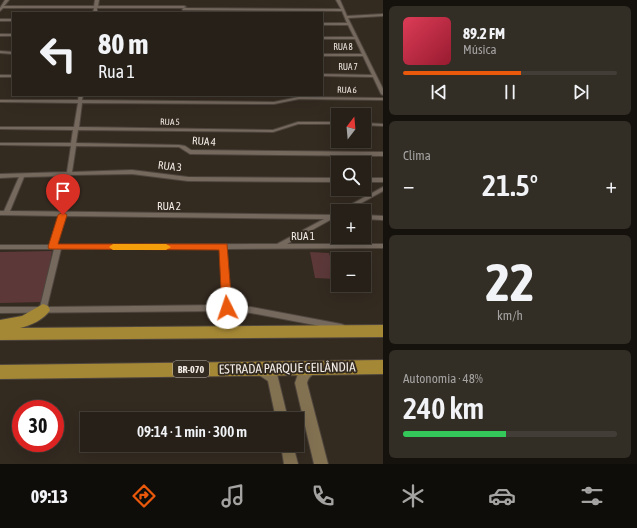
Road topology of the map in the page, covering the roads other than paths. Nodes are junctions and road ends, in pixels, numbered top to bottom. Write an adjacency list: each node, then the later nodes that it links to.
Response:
1 (7, 0): 5 (street)
2 (97, 0): 6 (street)
3 (186, 0): 8 (street)
4 (338, 0): 9 (street)
5 (3, 7): 6 (street); 7 (street)
6 (96, 7): 8 (street); 10 (street)
7 (0, 10)
8 (183, 10): 9 (street)
9 (342, 10): 12 (street)
10 (95, 12)
11 (383, 15): 12 (street)
12 (346, 17): 16 (street)
13 (0, 20): 14 (street)
14 (12, 20)
15 (323, 24): 16 (street)
16 (349, 24): 20 (street)
17 (0, 35): 18 (street)
18 (12, 35)
19 (323, 38): 20 (street)
20 (356, 38): 24 (street)
21 (0, 52): 22 (street)
22 (12, 52)
23 (323, 55): 24 (street, RUA 8)
24 (363, 55): 28 (street)
25 (323, 75): 28 (street, RUA 7)
26 (0, 76): 27 (street)
27 (12, 76)
28 (374, 76): 29 (street)
29 (383, 94)
30 (81, 96): 33 (street)
31 (383, 99): 33 (street, RUA 6)
32 (0, 101): 33 (street, RUA 6)
33 (80, 101): 38 (street)
34 (331, 124): 38 (street, RUA 5)
35 (371, 124): 36 (street)
36 (383, 125)
37 (0, 128): 38 (street, RUA 5)
38 (76, 129): 40 (street)
39 (0, 144): 40 (street, RUA 4)
40 (74, 145): 41 (street, RUA 4); 42 (street)
41 (383, 154)
42 (69, 175): 44 (street, RUA 3); 45 (street, RUA 3)
43 (0, 176): 44 (street, RUA 3)
44 (22, 176): 50 (street)
45 (331, 180)
46 (371, 180): 47 (street)
47 (383, 180)
48 (383, 189): 49 (street)
49 (356, 204)
50 (3, 213): 51 (street, RUA 2)
51 (63, 215): 52 (street, RUA 2); 58 (street)
52 (331, 217)
53 (371, 218): 54 (street)
54 (383, 218)
55 (331, 219): 56 (street)
56 (278, 246): 57 (street, RUA 1); 59 (street, RUA 1)
57 (383, 246)
58 (55, 247): 59 (street, RUA 1); 60 (street, RUA 1); 63 (street)
59 (223, 247): 61 (street)
60 (0, 248)
61 (227, 308): 63 (street); 65 (street)
62 (0, 310): 63 (street)
63 (43, 310): 64 (highway)
64 (0, 326)
65 (362, 331): 66 (highway); 67 (highway)
66 (383, 331)
67 (0, 334)
68 (314, 367): 69 (highway, ESTRADA PARQUE CEILÂNDIA / BR-070); 70 (highway, ESTRADA PARQUE CEILÂNDIA / BR-070); 75 (main road)
69 (383, 367)
70 (257, 368): 71 (highway, ESTRADA PARQUE CEILÂNDIA / BR-070); 72 (main road)
71 (0, 372)
72 (280, 412)
73 (288, 452): 74 (main road)
74 (291, 464)
75 (321, 464)

